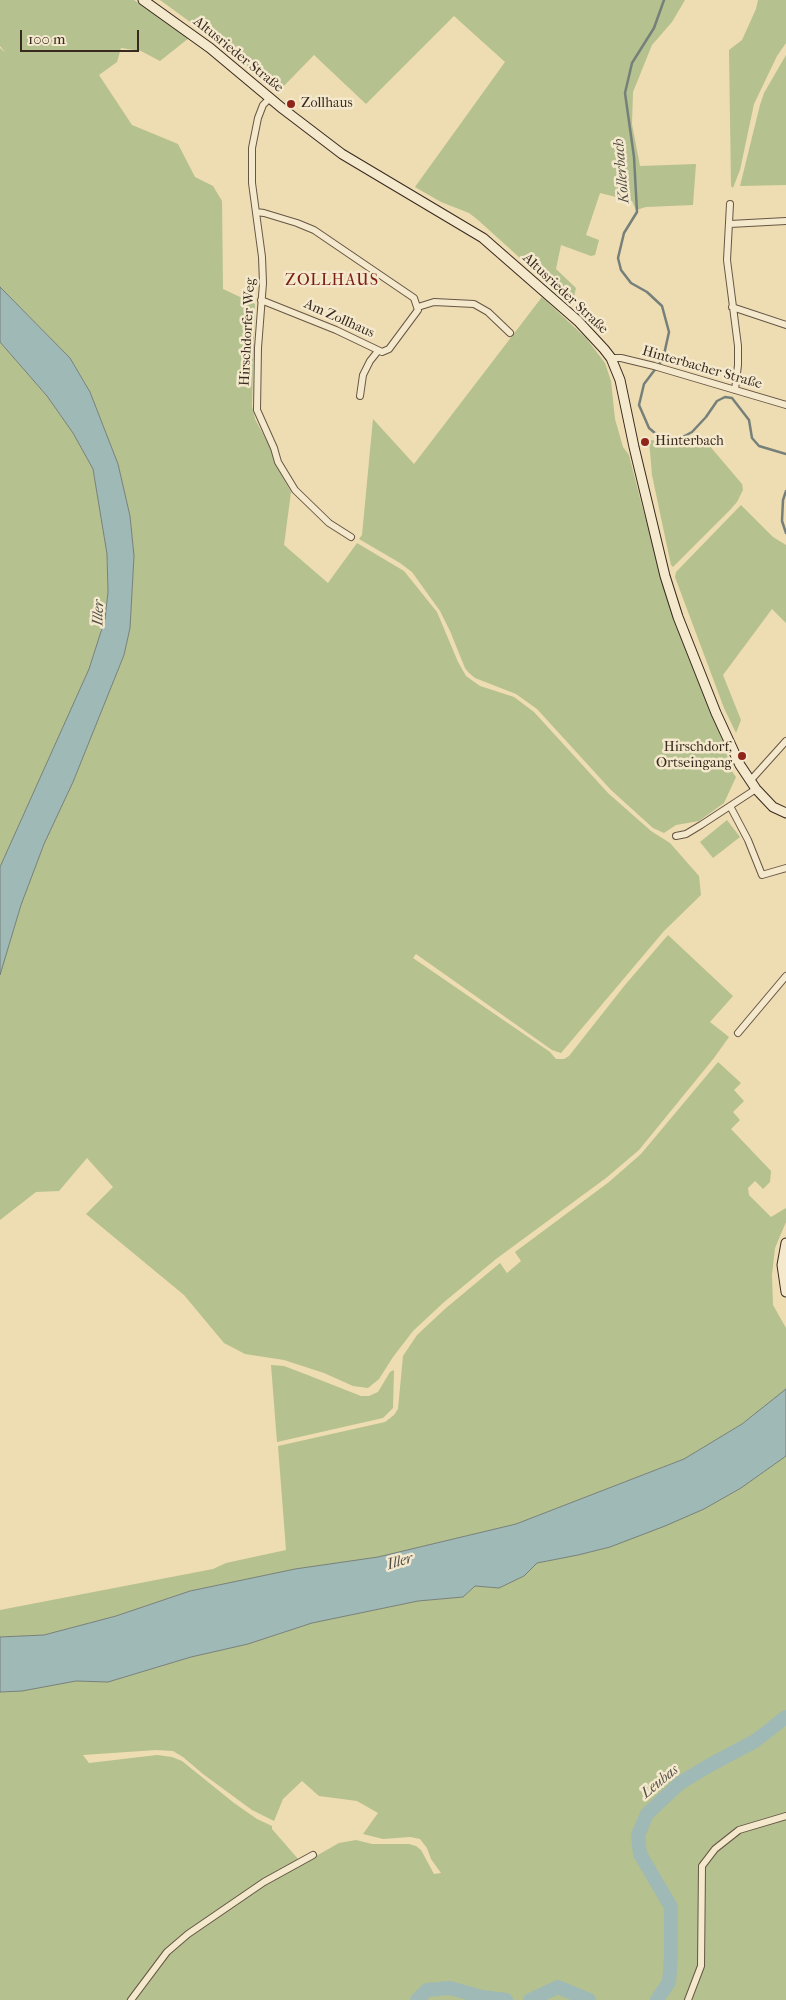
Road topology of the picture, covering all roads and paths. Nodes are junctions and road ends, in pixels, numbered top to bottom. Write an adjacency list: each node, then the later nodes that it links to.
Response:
1 (143, 0): 2 (main road, Altusrieder Straße)
2 (270, 98): 4 (street, Hirschdorfer Weg); 13 (main road, Altusrieder Straße)
3 (730, 204): 6 (street)
4 (256, 212): 7 (street, Hirschdorfer Weg); 8 (street)
5 (786, 221): 6 (street)
6 (730, 224): 9 (street)
7 (261, 300): 12 (street, Am Zollhaus); 17 (street, Hirschdorfer Weg)
8 (418, 307): 11 (street); 12 (street, Am Zollhaus)
9 (732, 307): 10 (street); 14 (street)
10 (786, 325)
11 (510, 333)
12 (378, 351): 15 (street, Am Zollhaus)
13 (611, 358): 14 (street, Hinterbacher Straße); 19 (main road, Altusrieder Straße)
14 (735, 390): 16 (street, Hinterbacher Straße)
15 (360, 396)
16 (786, 405)
17 (351, 537)
18 (786, 741): 19 (street)
19 (750, 781): 20 (main road, Altusrieder Straße)
20 (756, 789): 21 (street); 22 (main road, Altusrieder Straße)
21 (730, 806): 23 (street); 24 (street)
22 (786, 813)
23 (676, 836)
24 (786, 868)
25 (786, 976): 26 (street)
26 (738, 1033)
27 (786, 1243): 28 (main road)
28 (786, 1292)
29 (786, 1816): 32 (street)
30 (313, 1855): 31 (street)
31 (131, 2000)
32 (688, 2000)

